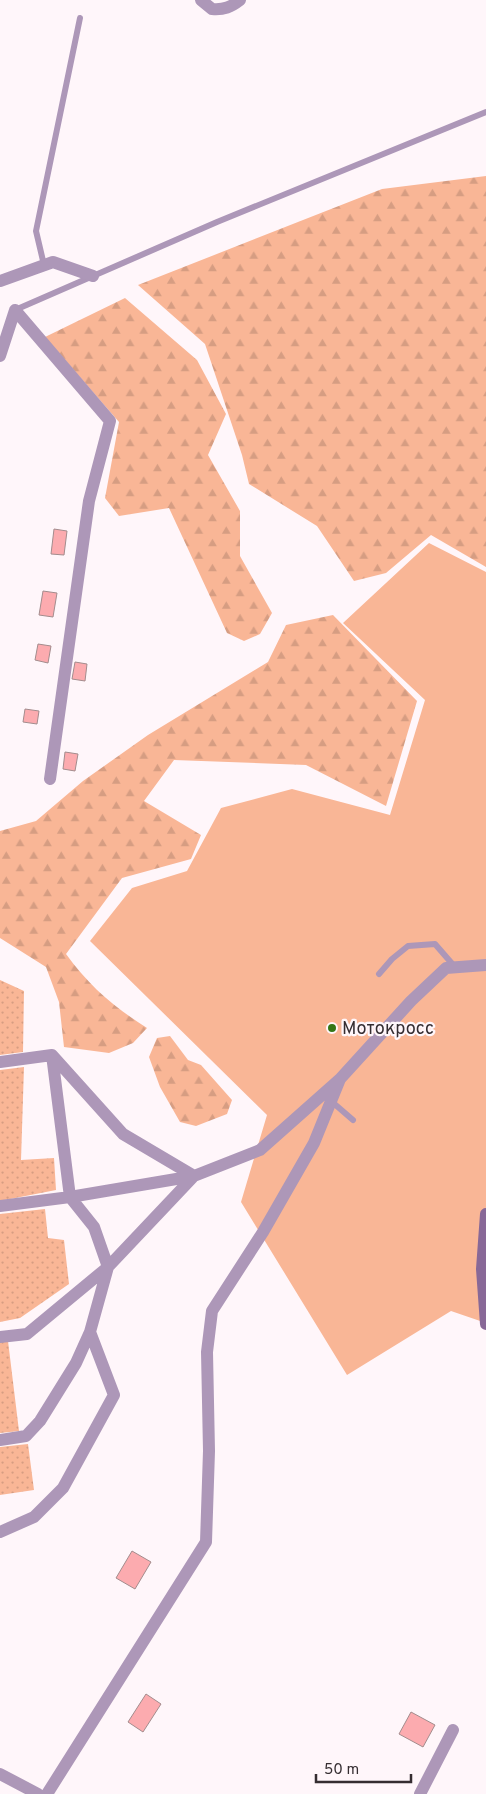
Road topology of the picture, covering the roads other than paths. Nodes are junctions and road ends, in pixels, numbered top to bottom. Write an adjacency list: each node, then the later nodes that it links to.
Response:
1 (202, 0): 2 (street)
2 (240, 0)
3 (80, 18): 5 (lane)
4 (486, 112): 6 (lane)
5 (44, 265): 6 (street); 7 (street)
6 (94, 276): 8 (lane)
7 (0, 281)
8 (16, 310): 9 (street); 10 (street)
9 (0, 356)
10 (50, 779)
11 (486, 965): 12 (street)
12 (456, 968): 13 (lane); 16 (street)
13 (379, 974)
14 (52, 1055): 15 (street); 19 (street); 20 (street)
15 (0, 1062)
16 (340, 1079): 17 (street); 19 (street)
17 (331, 1101): 18 (lane); 32 (street)
18 (353, 1120)
19 (194, 1176): 20 (street); 23 (street)
20 (70, 1197): 21 (street); 23 (street)
21 (0, 1206)
22 (486, 1214): 24 (street)
23 (108, 1267): 25 (street); 26 (street)
24 (486, 1324)
25 (90, 1332): 27 (street); 28 (street)
26 (0, 1337)
27 (0, 1440)
28 (0, 1532)
29 (453, 1730): 33 (street)
30 (0, 1774): 31 (street)
31 (38, 1794)
32 (47, 1794)
33 (420, 1794)

